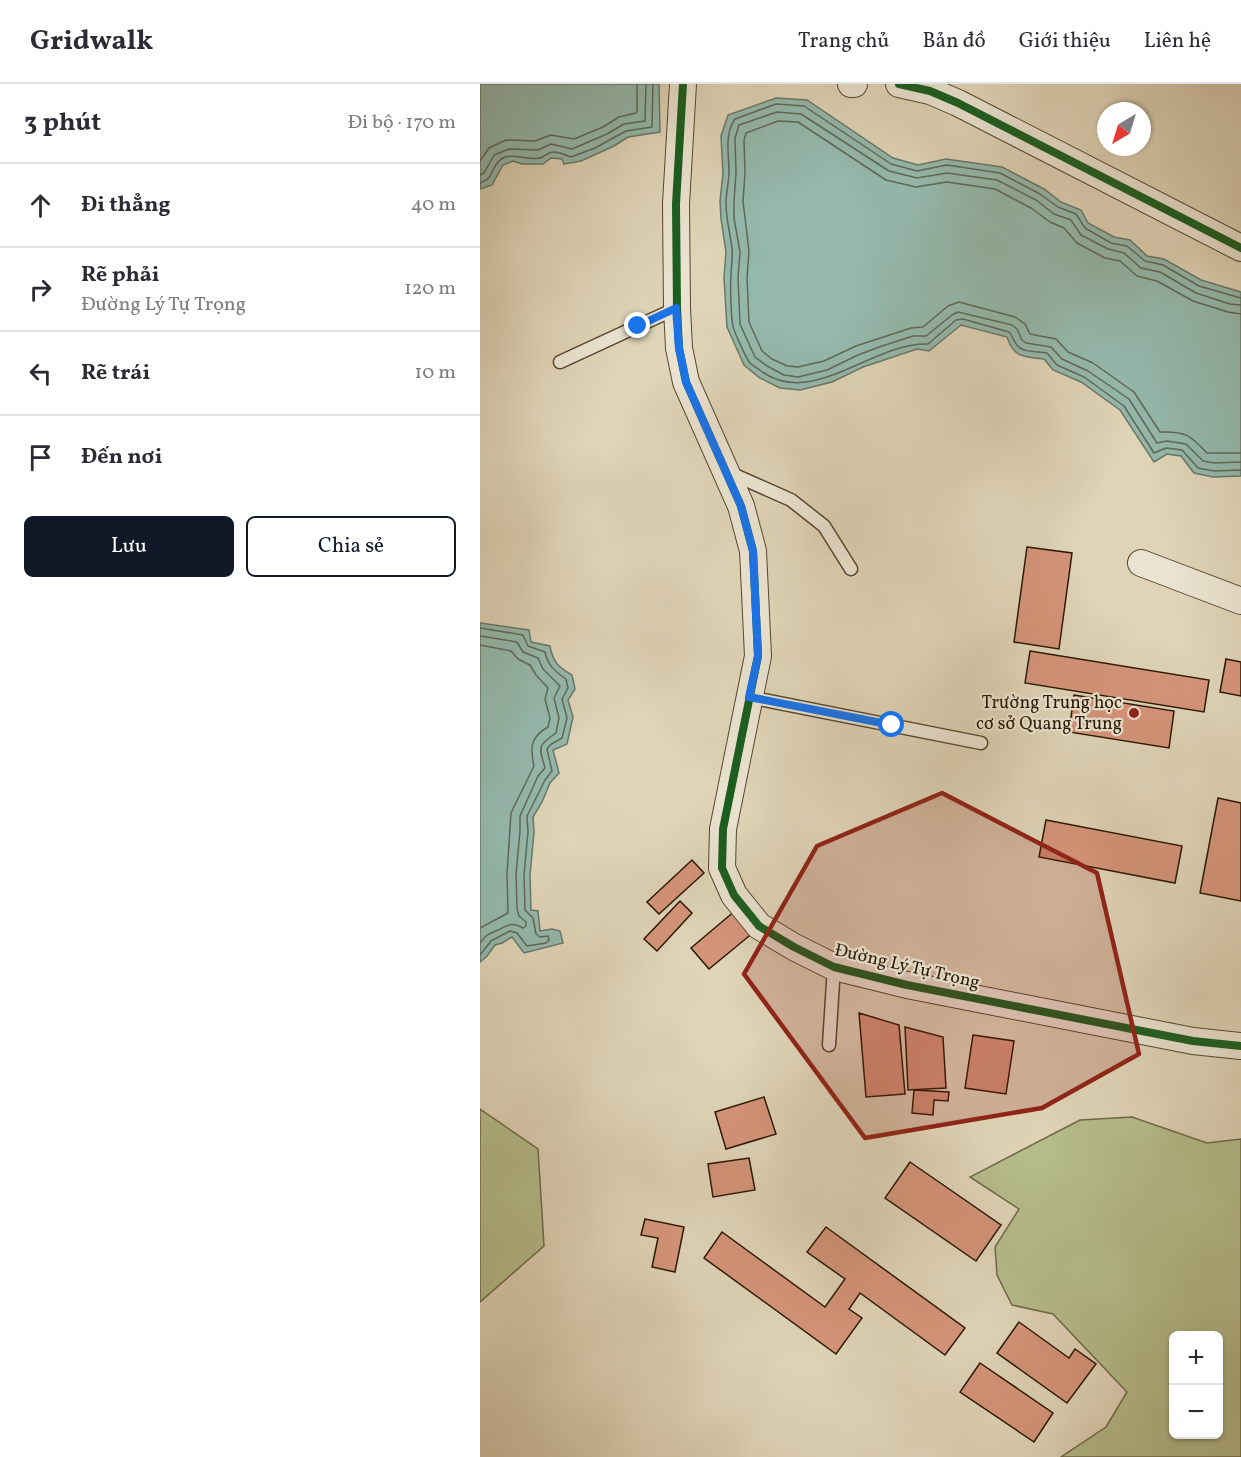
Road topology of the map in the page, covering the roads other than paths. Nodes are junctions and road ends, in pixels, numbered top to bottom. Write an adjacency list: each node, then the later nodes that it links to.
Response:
1 (683, 84): 4 (street, Đường Lý Tự Trọng)
2 (899, 84): 3 (street)
3 (1241, 248)
4 (676, 308): 5 (lane); 6 (street, Đường Lý Tự Trọng)
5 (560, 362)
6 (726, 471): 8 (lane); 10 (street, Đường Lý Tự Trọng)
7 (1141, 563): 9 (street)
8 (850, 569)
9 (1241, 601)
10 (749, 697): 11 (lane); 12 (street, Đường Lý Tự Trọng)
11 (981, 743)
12 (834, 967): 13 (lane); 14 (street, Đường Lý Tự Trọng)
13 (829, 1045)
14 (1241, 1046)

